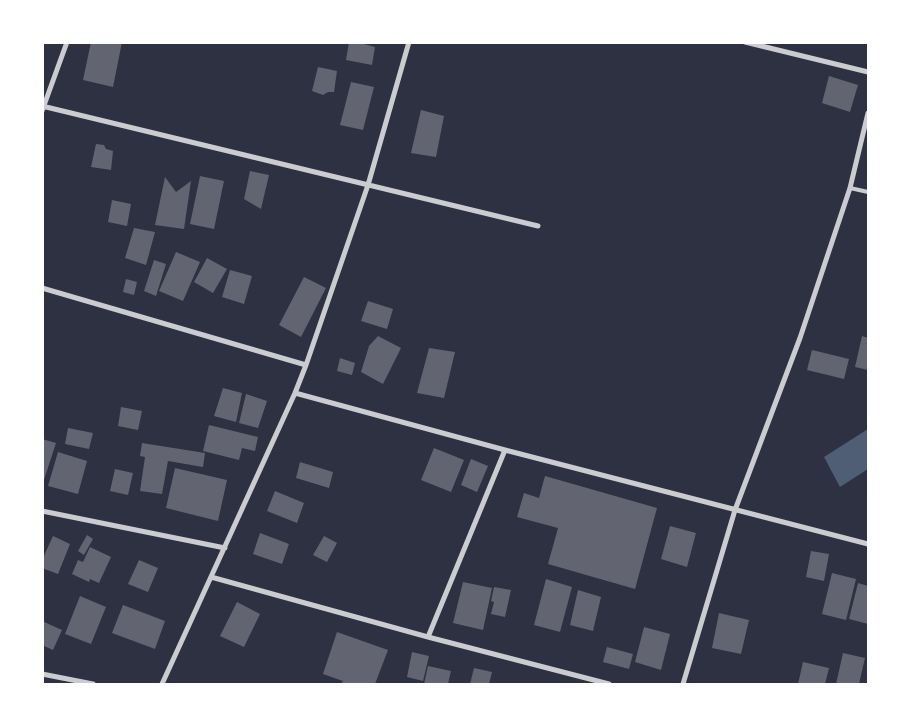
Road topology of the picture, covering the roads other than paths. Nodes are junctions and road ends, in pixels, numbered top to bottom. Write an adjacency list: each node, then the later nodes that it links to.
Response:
1 (67, 42): 6 (street)
2 (409, 42): 8 (street)
3 (746, 42): 4 (street)
4 (757, 44): 5 (street)
5 (868, 72)
6 (43, 108): 8 (street)
7 (868, 113): 9 (street)
8 (368, 185): 11 (street); 13 (street)
9 (850, 188): 10 (lane); 16 (street)
10 (868, 192)
11 (538, 226)
12 (42, 288): 13 (street)
13 (306, 365): 14 (street)
14 (296, 393): 15 (street); 19 (street)
15 (505, 450): 16 (street); 21 (street)
16 (735, 510): 18 (street); 26 (street)
17 (42, 511): 19 (street)
18 (868, 544)
19 (225, 548): 20 (street)
20 (211, 577): 21 (street); 24 (street)
21 (428, 637): 25 (street)
22 (42, 674): 23 (street)
23 (93, 684)
24 (162, 684)
25 (609, 684)
26 (683, 684)

